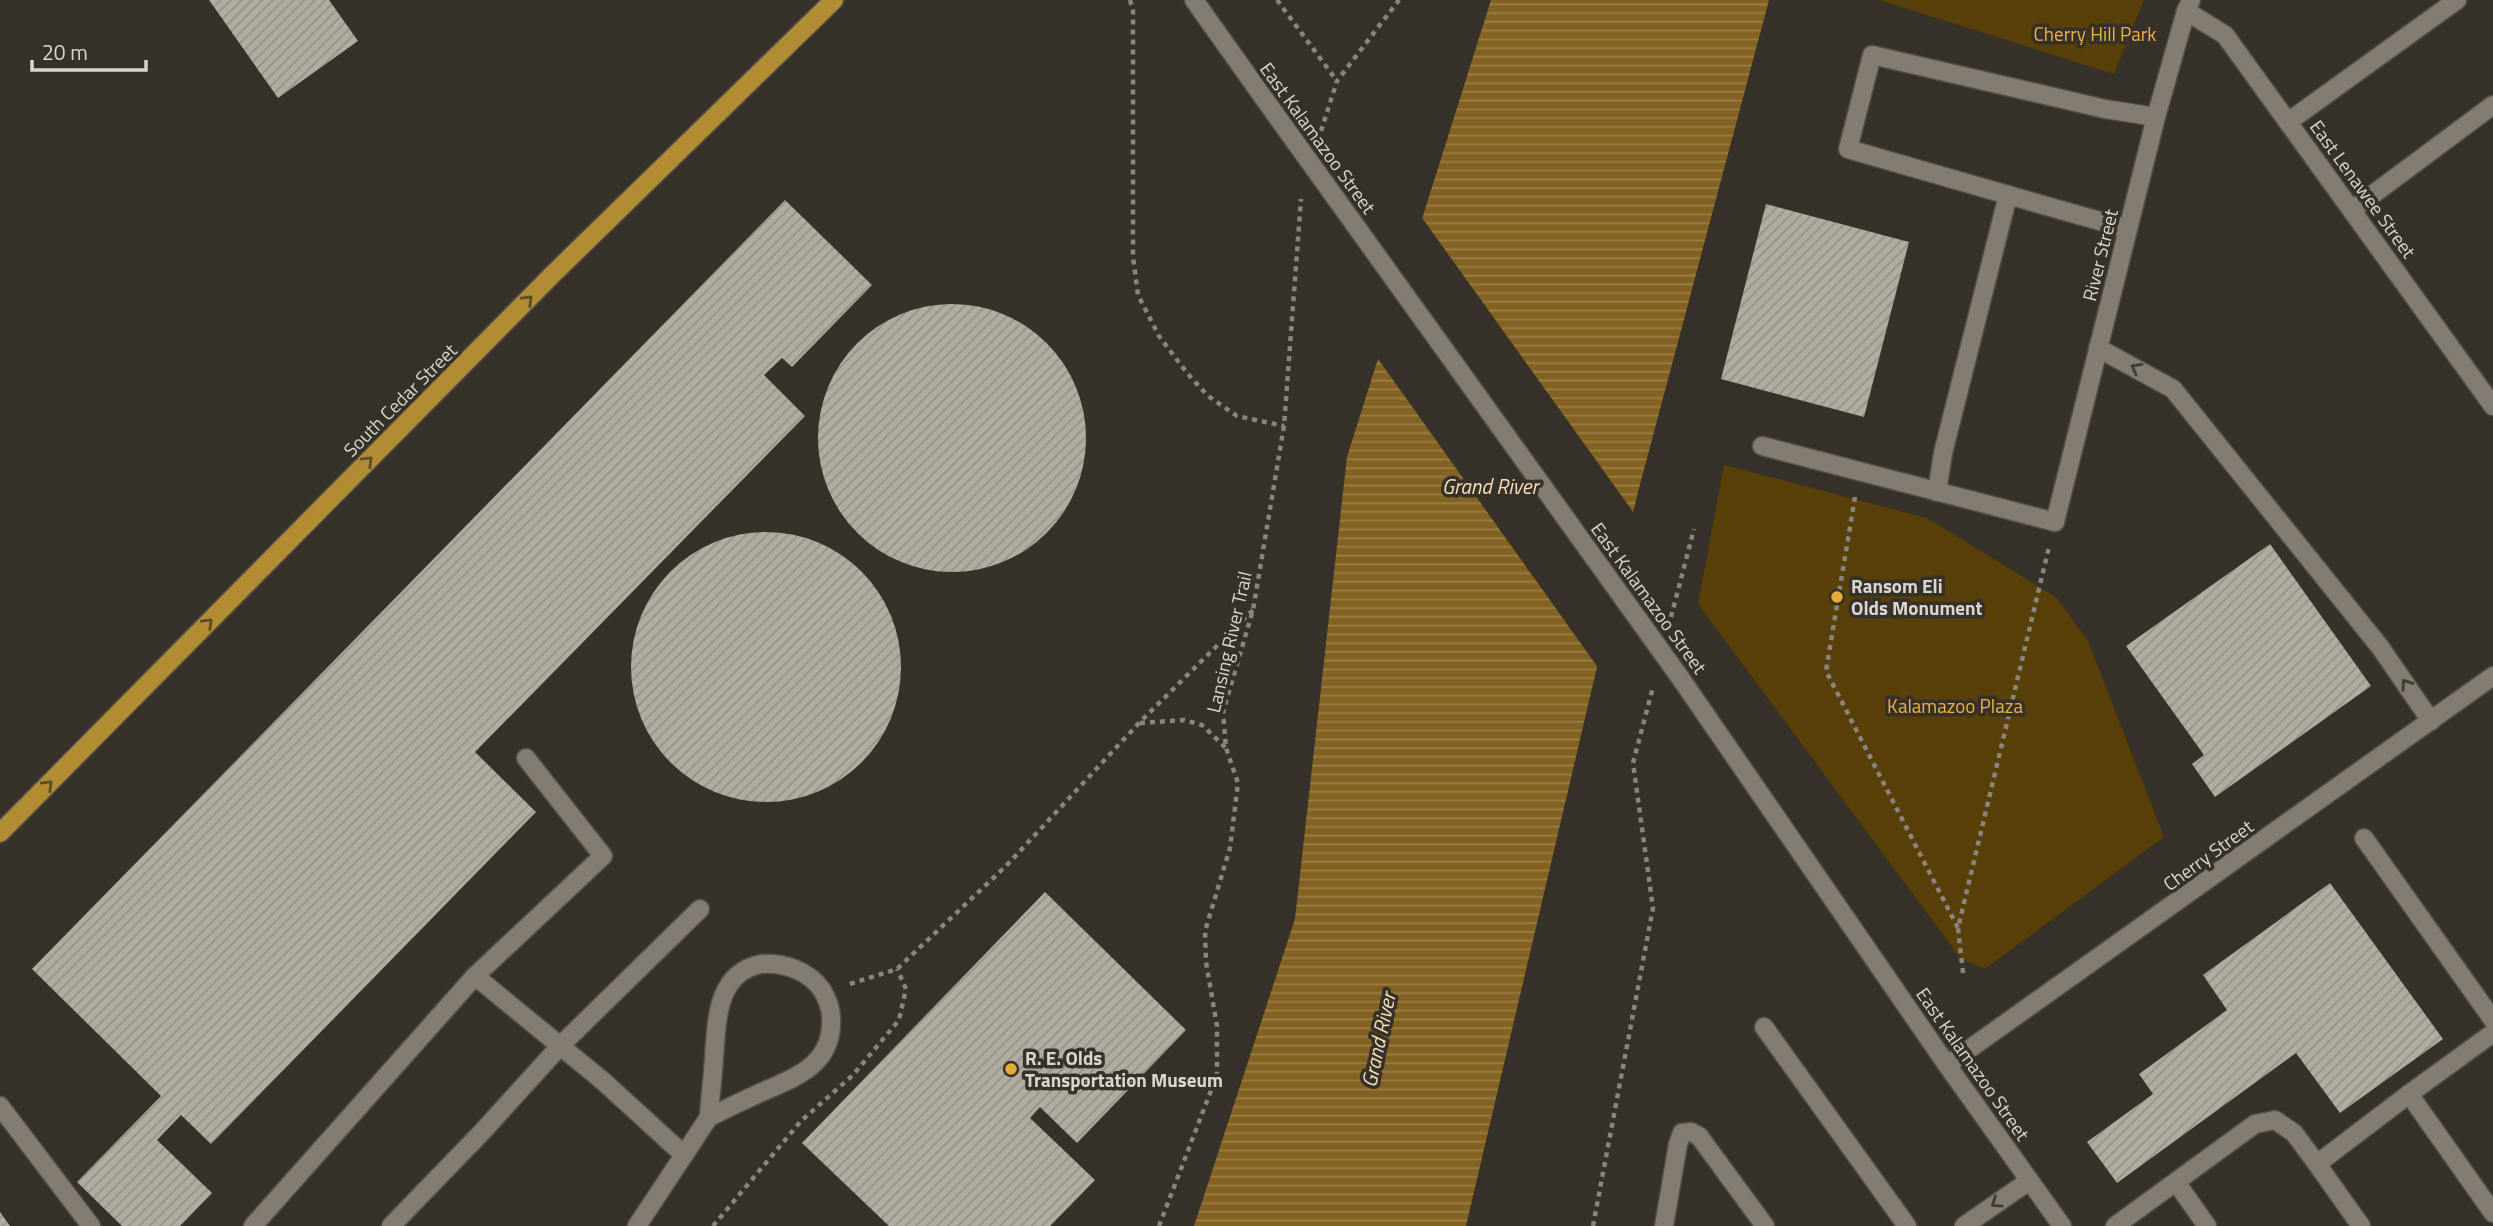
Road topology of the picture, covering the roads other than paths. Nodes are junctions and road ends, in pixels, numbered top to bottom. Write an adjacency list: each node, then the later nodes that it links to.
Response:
1 (834, 0): 18 (main road, South Cedar Street, one-way to 1)
2 (1194, 0): 26 (street, East Kalamazoo Street, bridge)
3 (2458, 0): 7 (street)
4 (2188, 6): 6 (street, River Street); 7 (street, East Lenawee Street)
5 (2493, 105): 9 (street)
6 (2156, 117): 8 (street); 10 (street, River Street)
7 (2288, 122): 9 (street, East Lenawee Street)
8 (2008, 195): 10 (street); 14 (street)
9 (2352, 210): 12 (street, East Lenawee Street)
10 (2128, 229): 11 (street, River Street)
11 (2098, 348): 14 (street, River Street); 16 (street, one-way to 11)
12 (2493, 406)
13 (1762, 446): 14 (street)
14 (1937, 492)
15 (2493, 677): 16 (street, Cherry Street)
16 (2431, 721): 26 (street, Cherry Street)
17 (526, 758): 21 (street)
18 (0, 833)
19 (2364, 838): 22 (street)
20 (700, 909): 25 (street)
21 (475, 975): 25 (street); 37 (street)
22 (2493, 1020)
23 (1764, 1027): 42 (street)
24 (2493, 1033): 27 (street)
25 (560, 1046): 30 (street); 38 (street)
26 (1947, 1065): 32 (street, East Kalamazoo Street)
27 (2409, 1094): 31 (street); 34 (street)
28 (0, 1106): 36 (street)
29 (709, 1117): 29 (street); 30 (street)
30 (684, 1155): 39 (street)
31 (2317, 1164): 33 (street); 46 (street)
32 (2029, 1181): 35 (street, East Kalamazoo Street); 43 (street, one-way to 43)
33 (2176, 1182): 44 (street); 45 (street)
34 (2493, 1213)
35 (2057, 1224)
36 (91, 1226)
37 (253, 1226)
38 (391, 1226)
39 (637, 1226)
40 (1664, 1226): 41 (street)
41 (1765, 1226)
42 (1908, 1226)
43 (1964, 1226)
44 (2115, 1226)
45 (2207, 1226)
46 (2361, 1226)

